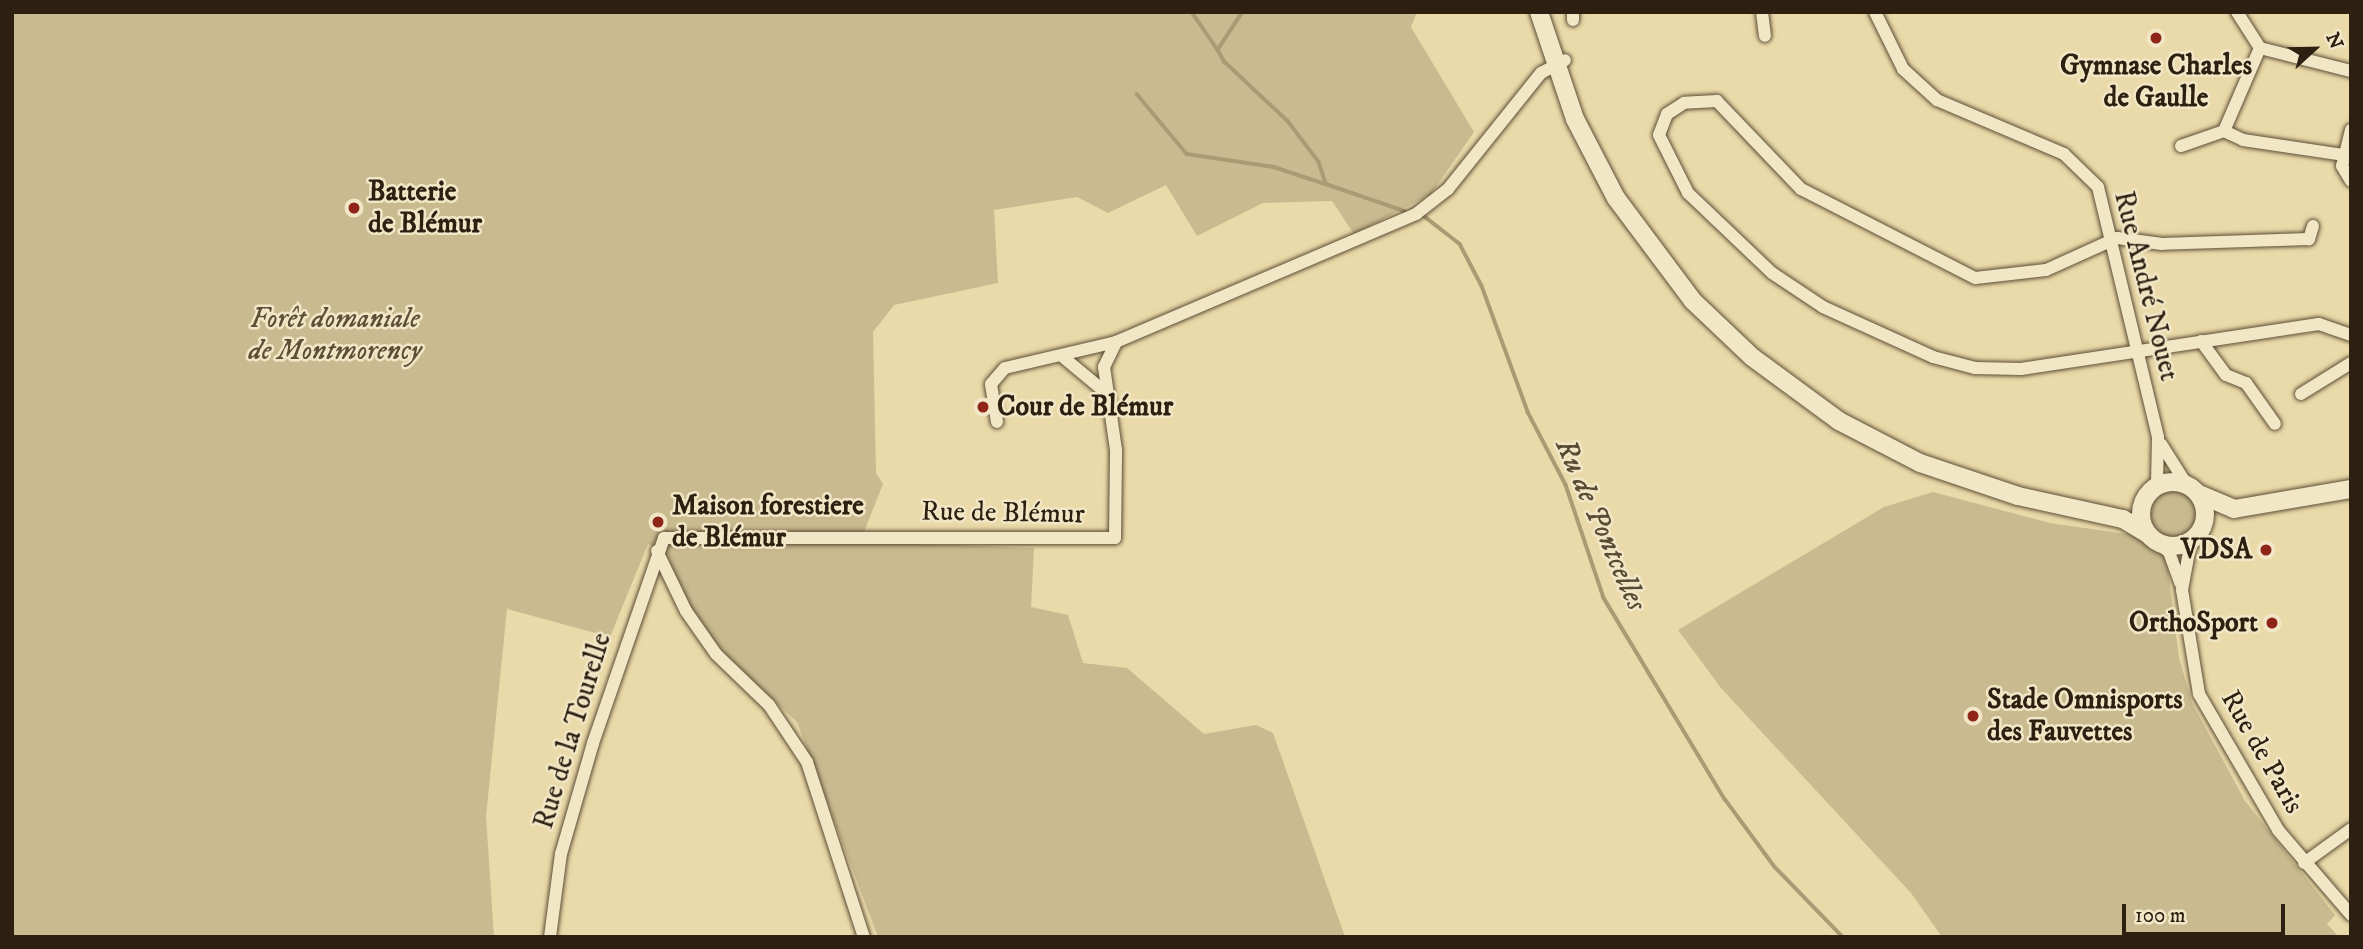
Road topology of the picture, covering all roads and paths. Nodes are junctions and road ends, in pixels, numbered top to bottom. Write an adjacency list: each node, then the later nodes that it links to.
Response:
1 (1539, 12): 8 (main road)
2 (1550, 12): 8 (main road)
3 (1762, 12): 6 (street)
4 (1875, 12): 16 (street, Rue André Nouet)
5 (2237, 12): 7 (street)
6 (1765, 36)
7 (2260, 48): 9 (street); 11 (street)
8 (1562, 66): 18 (street); 32 (main road)
9 (2351, 71)
10 (2351, 130): 13 (street)
11 (2224, 131): 12 (street); 13 (street)
12 (2180, 146)
13 (2343, 155): 14 (street)
14 (2351, 181)
15 (2313, 226): 16 (street)
16 (2111, 241): 20 (street, Rue André Nouet); 20 (street)
17 (2351, 335): 19 (street)
18 (1116, 341): 21 (street); 23 (street, Rue de Blémur)
19 (2200, 341): 20 (street); 26 (street)
20 (2136, 349): 27 (street, Rue André Nouet)
21 (1063, 357): 23 (street); 25 (street)
22 (2351, 363): 24 (street)
23 (1104, 391): 35 (street, Rue de Blémur)
24 (2301, 394)
25 (997, 422)
26 (2276, 424)
27 (2158, 437): 28 (street, Rue André Nouet); 30 (street, Rue André Nouet)
28 (2192, 488): 29 (main road); 30 (main road); 34 (main road)
29 (2351, 489)
30 (2151, 492): 32 (main road); 33 (main road)
31 (2351, 495): 34 (main road)
32 (2095, 511): 33 (main road)
33 (2152, 537): 34 (main road); 36 (street, Rue de Paris)
34 (2194, 538): 36 (street, Rue de Paris)
35 (658, 547): 40 (street, Rue de la Tourelle); 41 (street)
36 (2182, 590): 38 (street, Rue de Paris)
37 (2351, 829): 38 (street)
38 (2304, 863): 39 (street, Rue de Paris)
39 (2351, 915)
40 (550, 937)
41 (864, 937)

